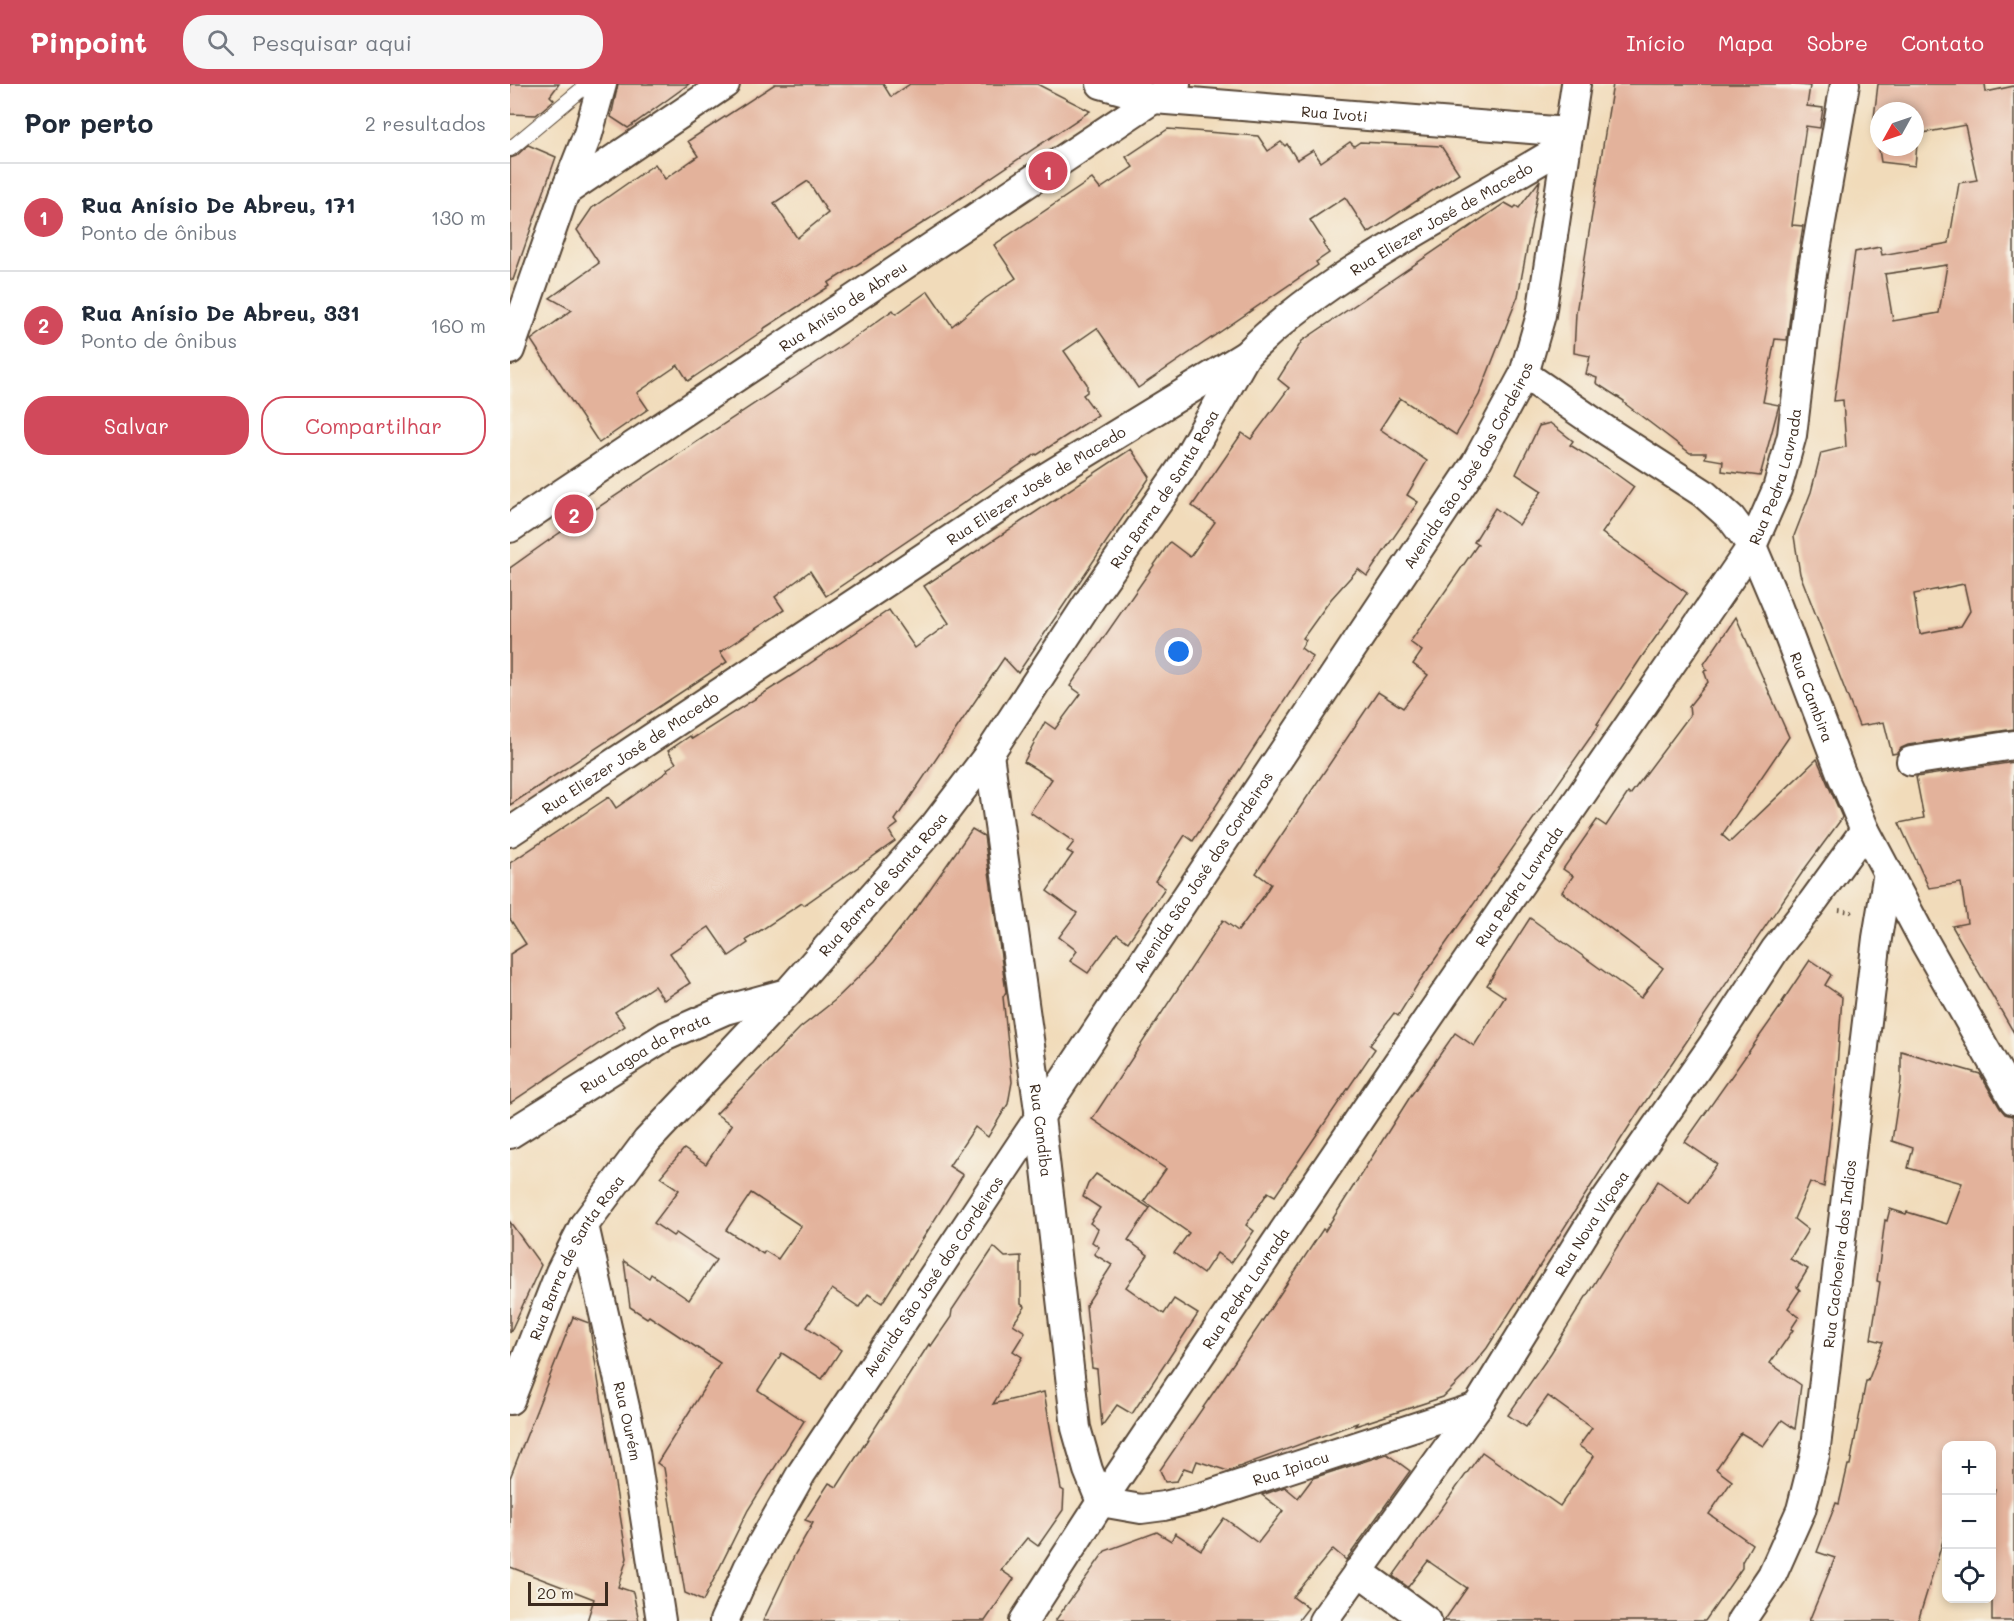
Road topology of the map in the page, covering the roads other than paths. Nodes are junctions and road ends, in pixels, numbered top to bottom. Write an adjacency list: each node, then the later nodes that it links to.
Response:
1 (588, 84): 9 (lane)
2 (602, 84): 10 (street)
3 (725, 84): 10 (street)
4 (1101, 84): 7 (street, Rua Ivoti)
5 (1576, 84): 8 (street, Avenida São José dos Cordeiros)
6 (1845, 84): 15 (street, Rua Pedra Lavrada)
7 (1165, 92): 8 (street, Rua Ivoti); 14 (street, Rua Anísio de Abreu)
8 (1567, 139): 12 (street, Rua Eliezer José de Macedo); 13 (street, Avenida São José dos Cordeiros)
9 (510, 148)
10 (565, 192): 11 (street)
11 (510, 350)
12 (1246, 355): 17 (street, Rua Barra de Santa Rosa); 20 (street, Rua Eliezer José de Macedo)
13 (1524, 374): 15 (street, Rua Cambira); 24 (street, Avenida São José dos Cordeiros)
14 (510, 528)
15 (1752, 546): 19 (street, Rua Cambira); 29 (street, Rua Pedra Lavrada)
16 (2014, 745): 18 (street)
17 (989, 754): 22 (street, Rua Barra de Santa Rosa); 24 (street, Rua Candiba)
18 (1911, 761)
19 (1865, 830): 21 (street, Rua Cambira); 28 (street, Rua Nova Viçosa)
20 (510, 832)
21 (1888, 872): 23 (street, Rua Cambira); 36 (street, Rua Cachoeira dos Indios)
22 (788, 992): 25 (street, Rua Lagoa da Prata); 26 (street, Rua Barra de Santa Rosa)
23 (2014, 1100)
24 (1040, 1117): 29 (street, Rua Candiba); 32 (street, Avenida São José dos Cordeiros)
25 (510, 1134)
26 (584, 1225): 27 (street, Rua Barra de Santa Rosa); 31 (street, Rua Ourém)
27 (510, 1400)
28 (1477, 1407): 29 (street, Rua Ipiacu); 30 (street, Rua Nova Viçosa)
29 (1101, 1502): 33 (street, Rua Pedra Lavrada)
30 (1358, 1571): 34 (street, Rua Nova Viçosa); 35 (street)
31 (661, 1621)
32 (724, 1621)
33 (1024, 1621)
34 (1323, 1621)
35 (1427, 1621)
36 (1741, 1621)

